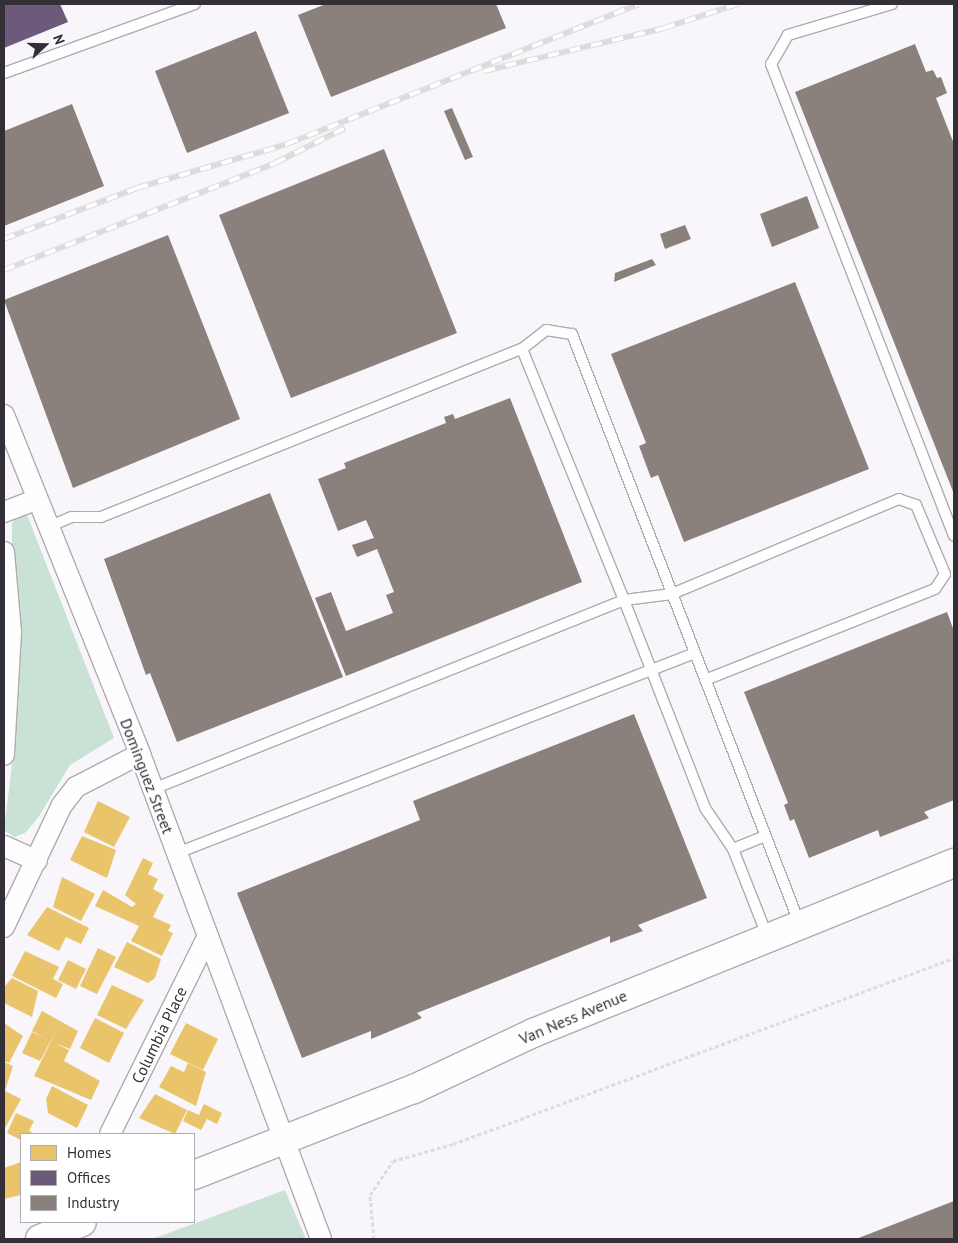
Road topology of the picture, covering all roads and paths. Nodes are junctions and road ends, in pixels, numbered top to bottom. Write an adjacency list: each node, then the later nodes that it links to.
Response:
1 (195, 4): 3 (lane)
2 (892, 4): 9 (lane)
3 (4, 73)
4 (522, 349): 8 (lane); 11 (lane); 12 (lane)
5 (4, 415): 6 (street, Dominguez Street)
6 (36, 500): 7 (street); 8 (street, Dominguez Street)
7 (4, 512)
8 (48, 527): 16 (street, Dominguez Street)
9 (954, 536)
10 (4, 552): 17 (street)
11 (672, 594): 12 (lane); 13 (lane); 15 (lane)
12 (624, 600): 14 (lane); 18 (lane)
13 (695, 654): 14 (lane); 15 (lane)
14 (651, 669): 21 (lane); 22 (lane)
15 (705, 680): 19 (lane)
16 (140, 754): 18 (street, Dominguez Street); 23 (street)
17 (4, 755)
18 (153, 789): 22 (street, Dominguez Street)
19 (765, 836): 21 (lane); 25 (lane)
20 (4, 846): 23 (street)
21 (733, 849): 28 (lane)
22 (177, 853): 27 (street, Dominguez Street)
23 (37, 861): 26 (street)
24 (954, 863): 25 (main road, Van Ness Avenue)
25 (800, 925): 28 (main road, Van Ness Avenue)
26 (4, 927)
27 (208, 936): 30 (street, Columbia Place); 31 (street, Dominguez Street)
28 (768, 938): 31 (main road, Van Ness Avenue)
29 (954, 958): 34 (path)
30 (110, 1133)
31 (286, 1138): 32 (main road, Van Ness Avenue); 33 (street, Dominguez Street)
32 (195, 1175)
33 (321, 1239)
34 (374, 1239)

